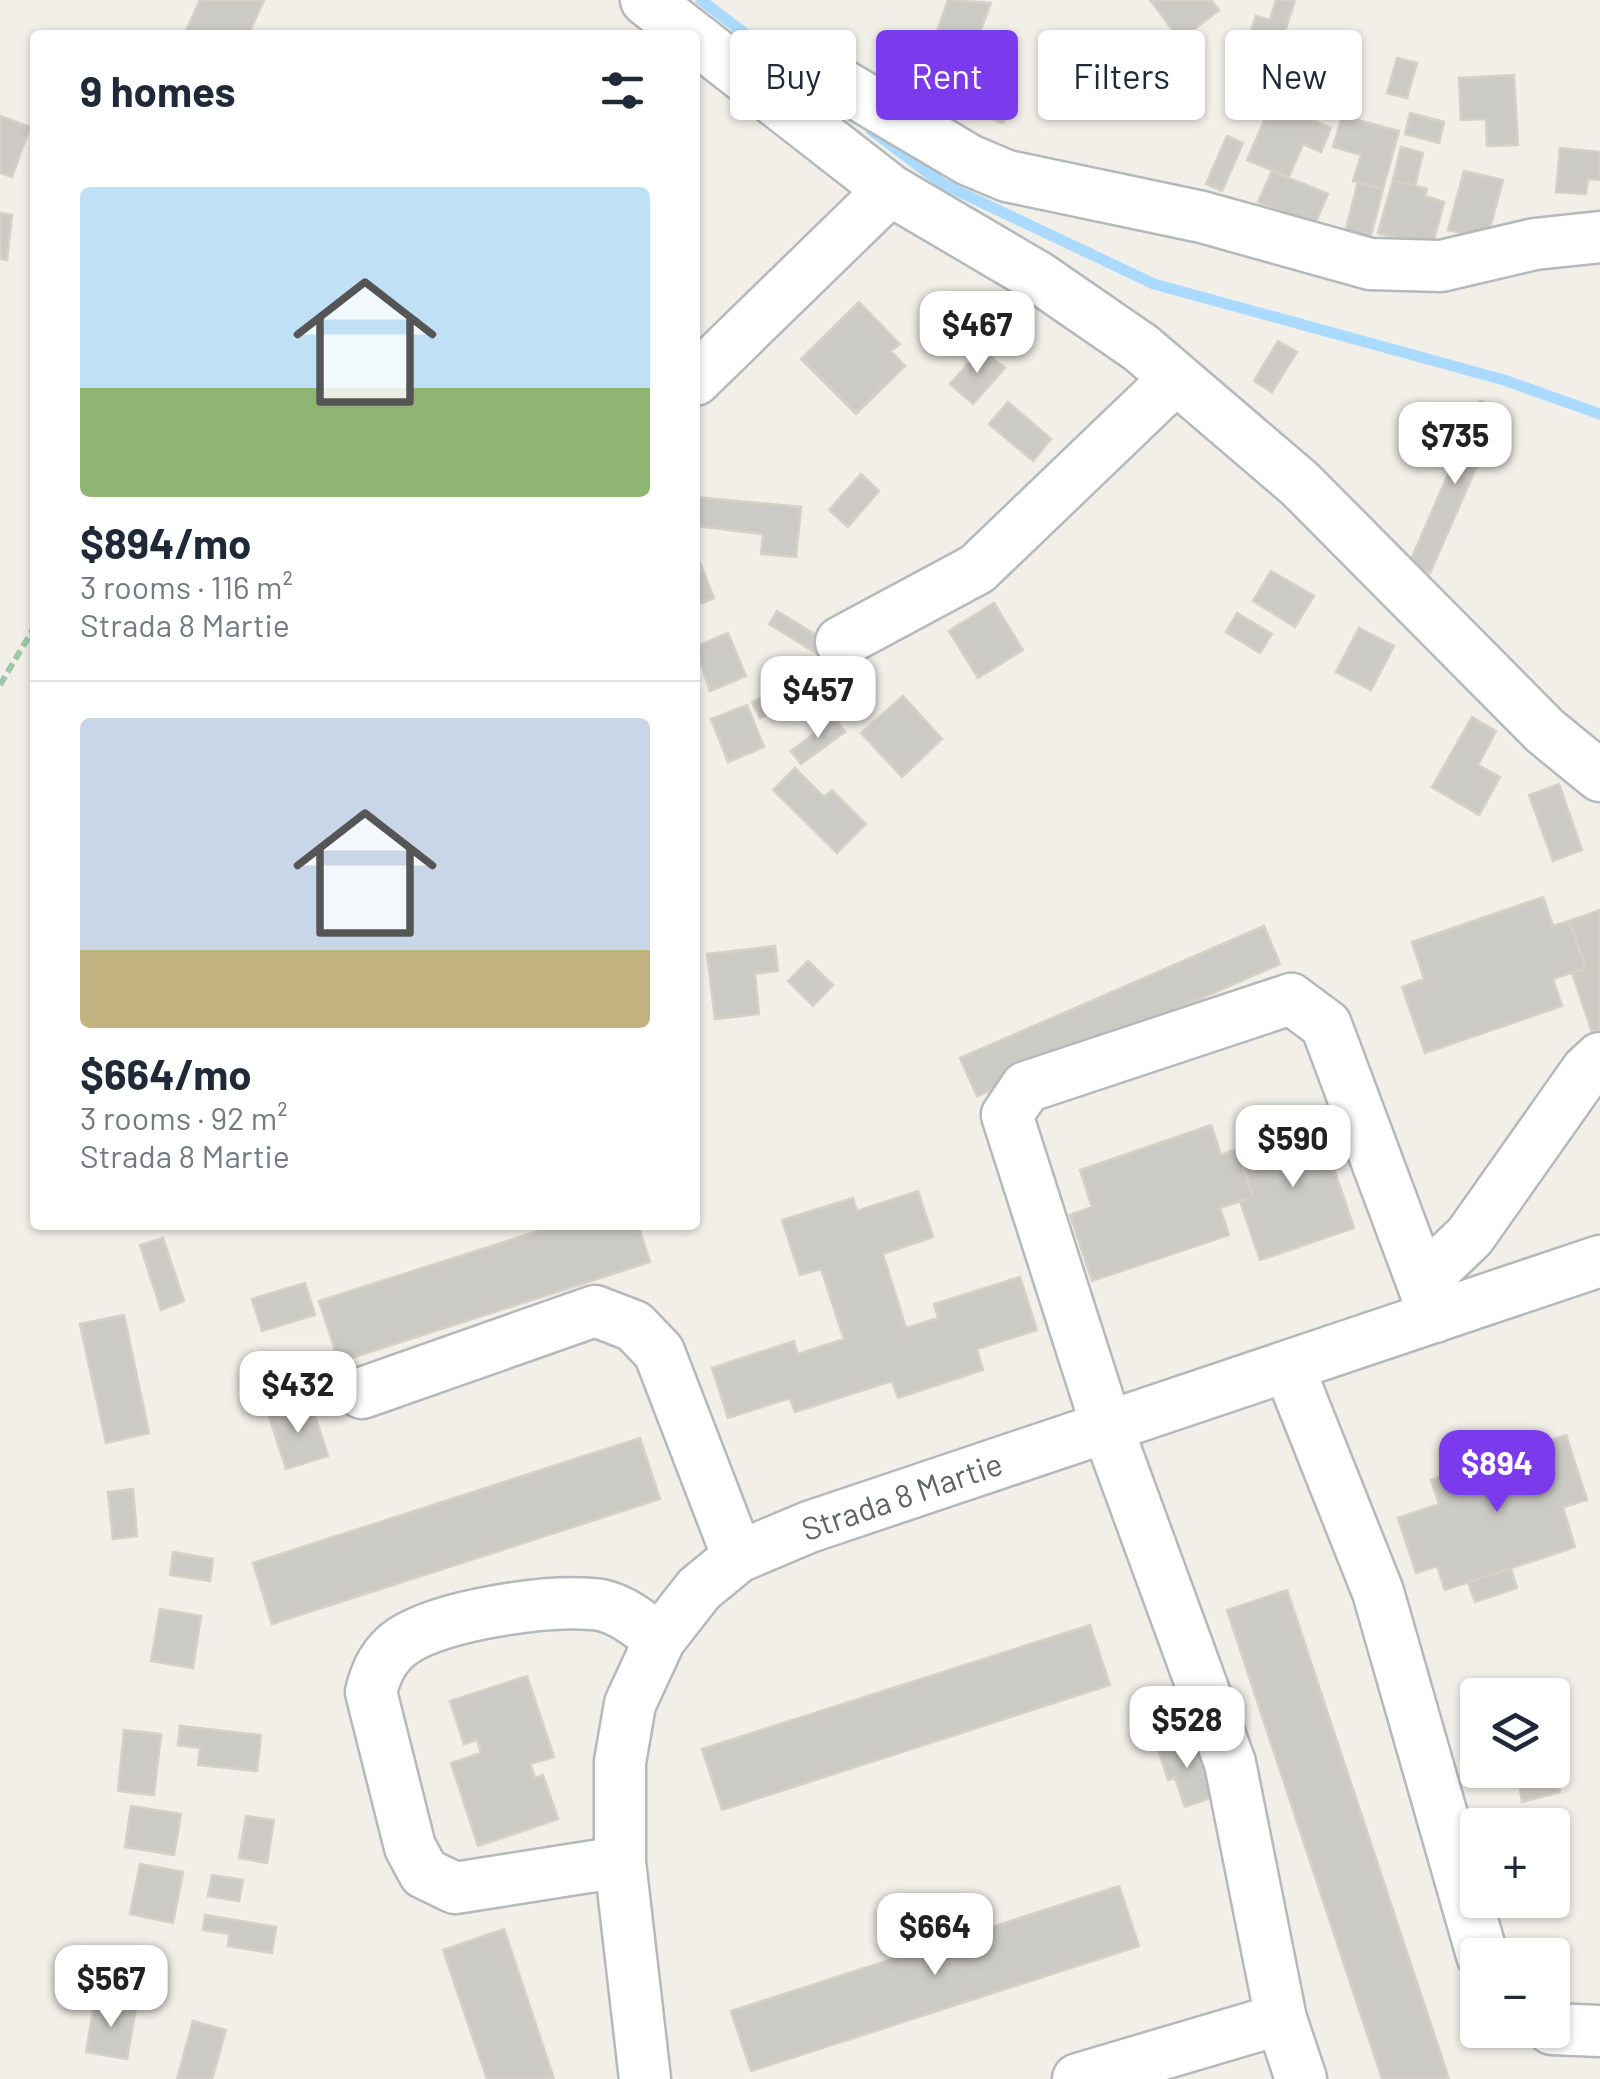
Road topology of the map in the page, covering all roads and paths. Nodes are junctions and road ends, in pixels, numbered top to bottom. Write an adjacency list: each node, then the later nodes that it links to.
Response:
1 (646, 0): 2 (street)
2 (684, 30)
3 (700, 42): 6 (street)
4 (856, 93): 5 (street)
5 (1005, 180): 7 (street); 8 (street)
6 (890, 190): 7 (street); 9 (street)
7 (971, 232): 10 (street)
8 (1600, 237)
9 (700, 375)
10 (1176, 378): 12 (street); 14 (street)
11 (30, 634): 13 (path)
12 (841, 642)
13 (0, 684)
14 (1600, 776)
15 (1600, 1058): 17 (street)
16 (1600, 1261): 17 (street, Strada 8 Martie)
17 (1428, 1299): 18 (street, Strada 8 Martie); 20 (street)
18 (1288, 1366): 20 (street, Strada 8 Martie); 24 (street)
19 (362, 1393): 21 (street)
20 (1107, 1427): 21 (street, Strada 8 Martie); 25 (street)
21 (738, 1557): 22 (street, Strada 8 Martie)
22 (660, 1638): 23 (street, Strada 8 Martie); 23 (street)
23 (620, 1862): 28 (street, Strada 8 Martie)
24 (1477, 1938)
25 (1280, 2019): 29 (street); 30 (street)
26 (1570, 2030): 27 (street)
27 (1600, 2031)
28 (644, 2079)
29 (1078, 2079)
30 (1301, 2079)

